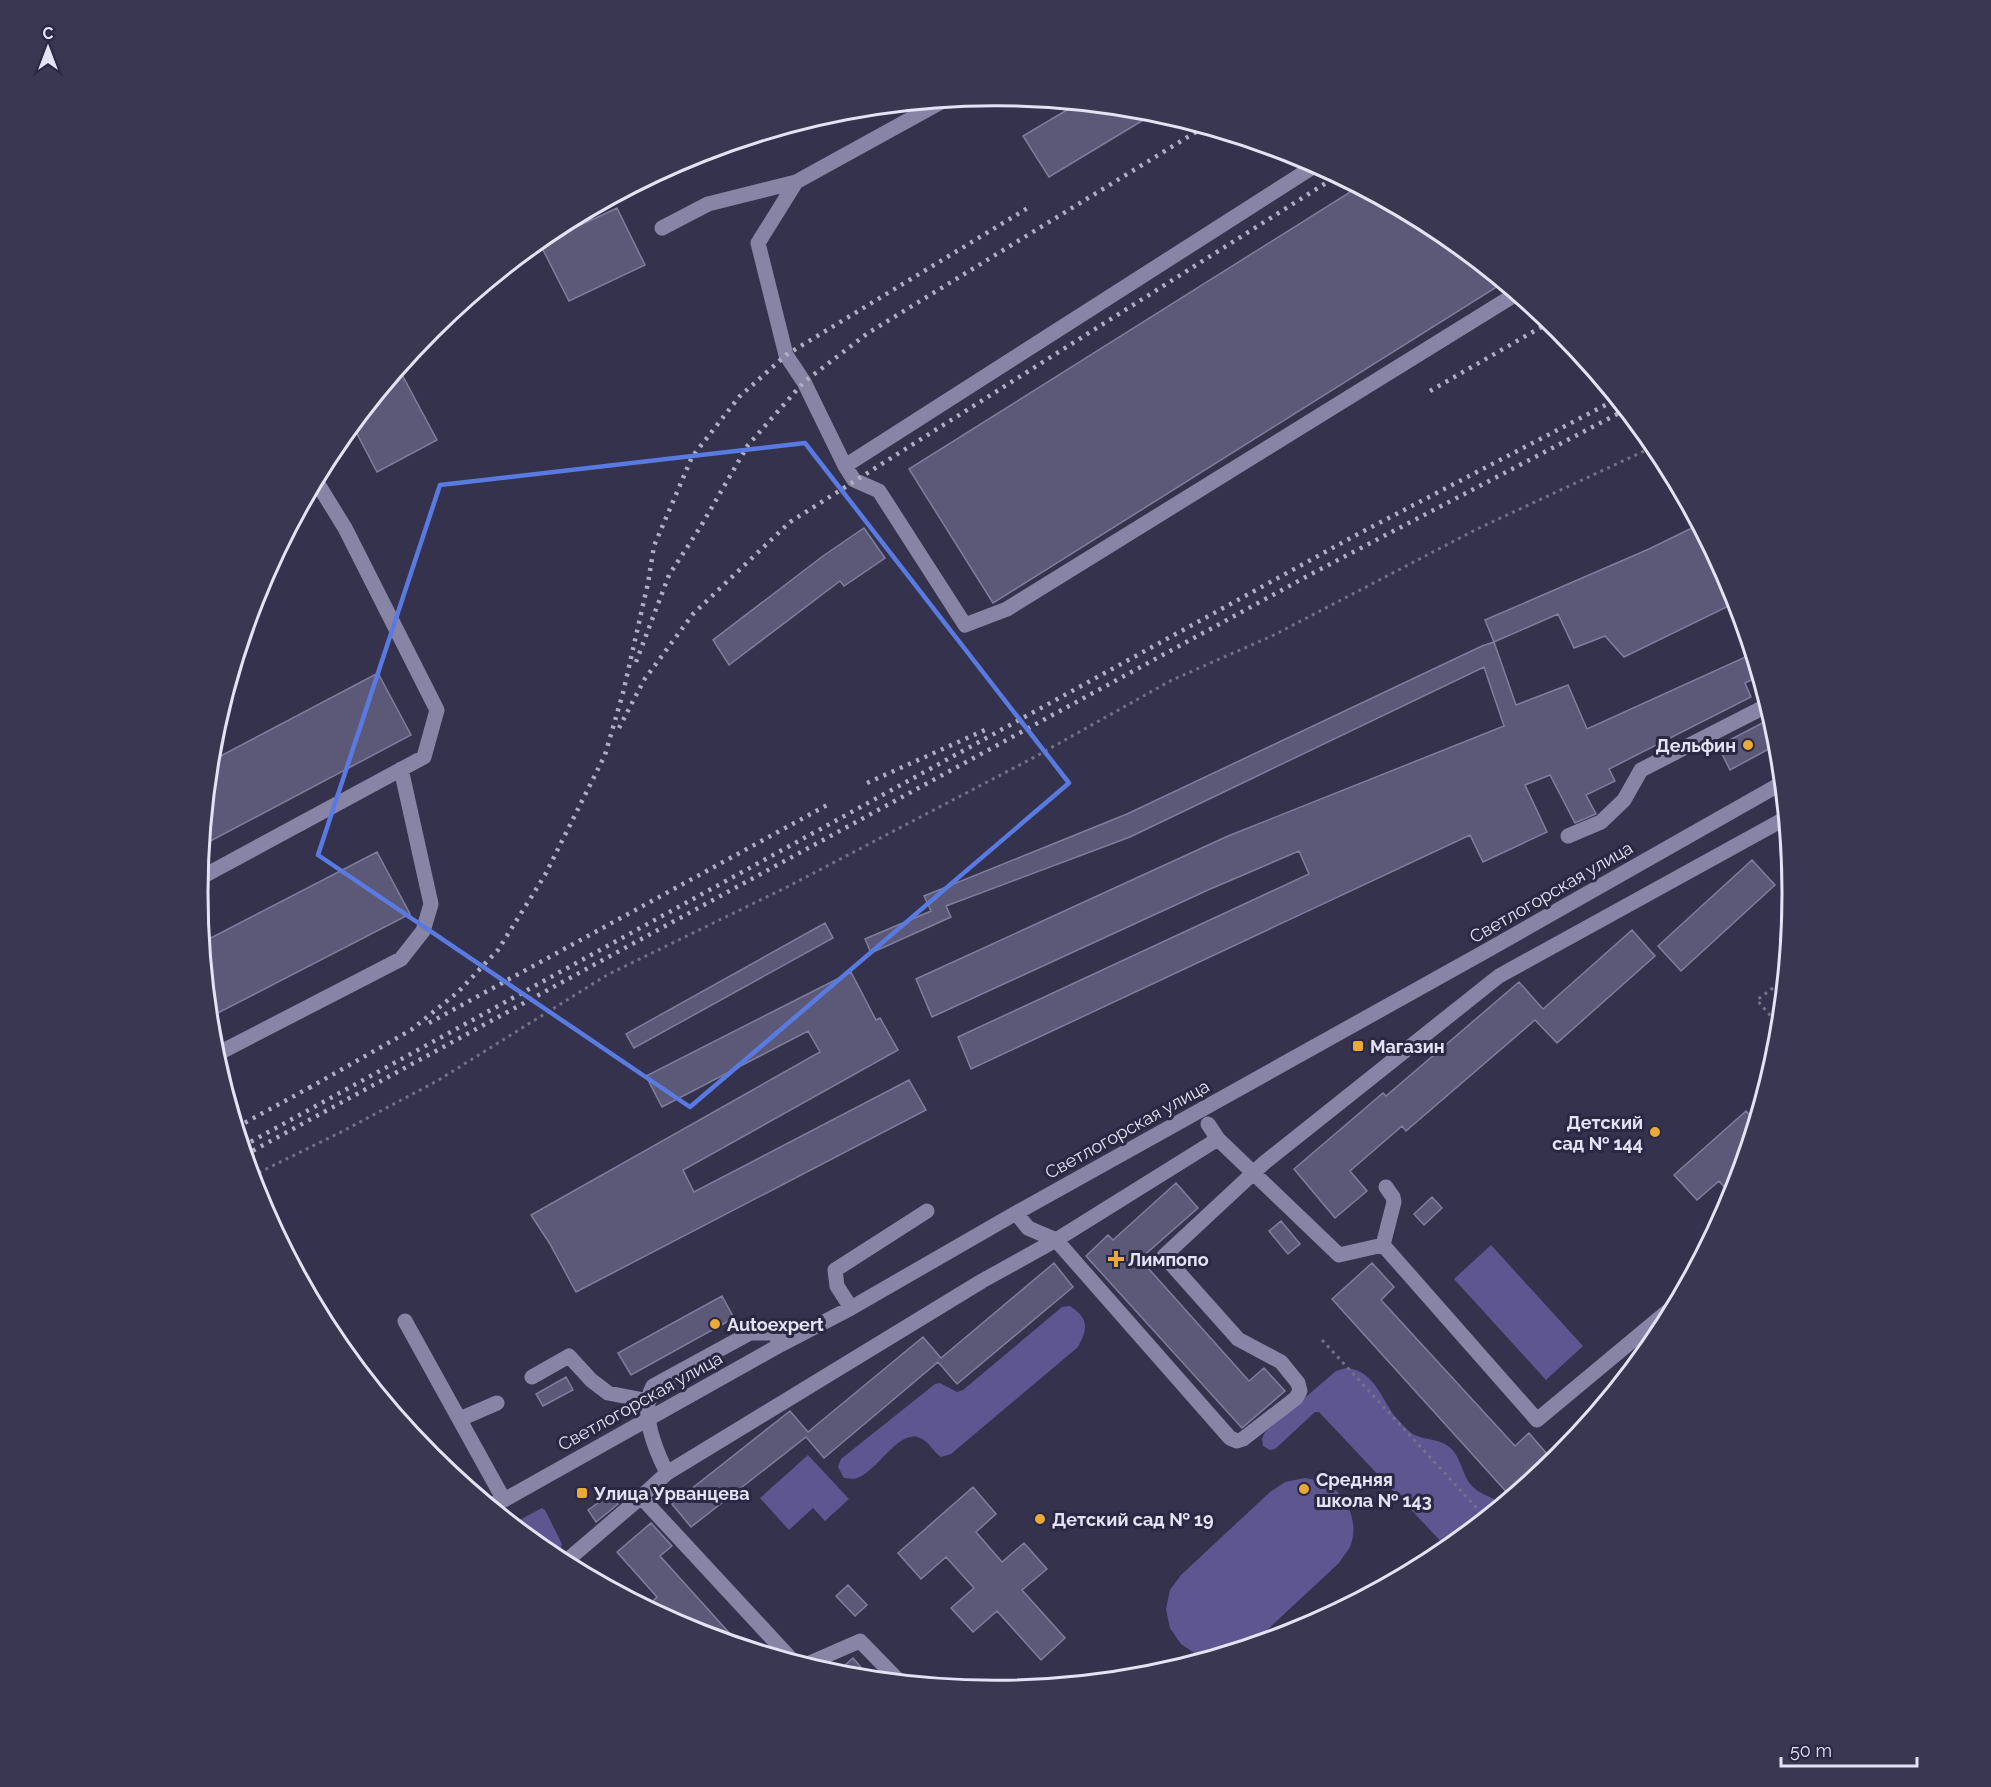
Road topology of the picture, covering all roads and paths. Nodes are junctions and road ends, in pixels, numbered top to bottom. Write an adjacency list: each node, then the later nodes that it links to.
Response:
1 (927, 110): 3 (street)
2 (1307, 171): 7 (street)
3 (796, 182): 4 (street); 7 (street)
4 (662, 228)
5 (1509, 298): 7 (street)
6 (1646, 450): 22 (path)
7 (845, 465)
8 (321, 489): 10 (street)
9 (1760, 709): 13 (street)
10 (401, 769): 14 (street); 19 (street)
11 (1775, 787): 15 (street, Светлогорская улица)
12 (1779, 821): 16 (street)
13 (1568, 836)
14 (209, 873)
15 (1486, 951): 16 (street); 20 (street, Светлогорская улица)
16 (1499, 976): 23 (street)
17 (1777, 985): 18 (path)
18 (1772, 1018)
19 (225, 1050)
20 (1201, 1110): 21 (street); 26 (street, Светлогорская улица)
21 (1218, 1139): 23 (street); 27 (street)
22 (260, 1172)
23 (1252, 1173): 27 (street); 28 (street)
24 (1386, 1187): 28 (street)
25 (927, 1211): 29 (street)
26 (1016, 1213): 27 (street); 29 (street, Светлогорская улица)
27 (1056, 1240): 39 (street)
28 (1383, 1245): 31 (street)
29 (851, 1308): 33 (street, Светлогорская улица)
30 (405, 1321): 38 (street)
31 (1656, 1321)
32 (1322, 1340): 43 (path)
33 (780, 1345): 35 (street); 37 (street, Светлогорская улица)
34 (532, 1377): 35 (street)
35 (649, 1401): 37 (street)
36 (497, 1403): 38 (street)
37 (649, 1418): 39 (street); 42 (street, Светлогорская улица)
38 (460, 1419): 41 (street)
39 (667, 1473): 40 (street)
40 (641, 1497): 44 (street); 45 (street)
41 (496, 1501)
42 (497, 1503)
43 (1481, 1513)
44 (572, 1556)
45 (784, 1652)
46 (817, 1660): 47 (street)
47 (891, 1674)

